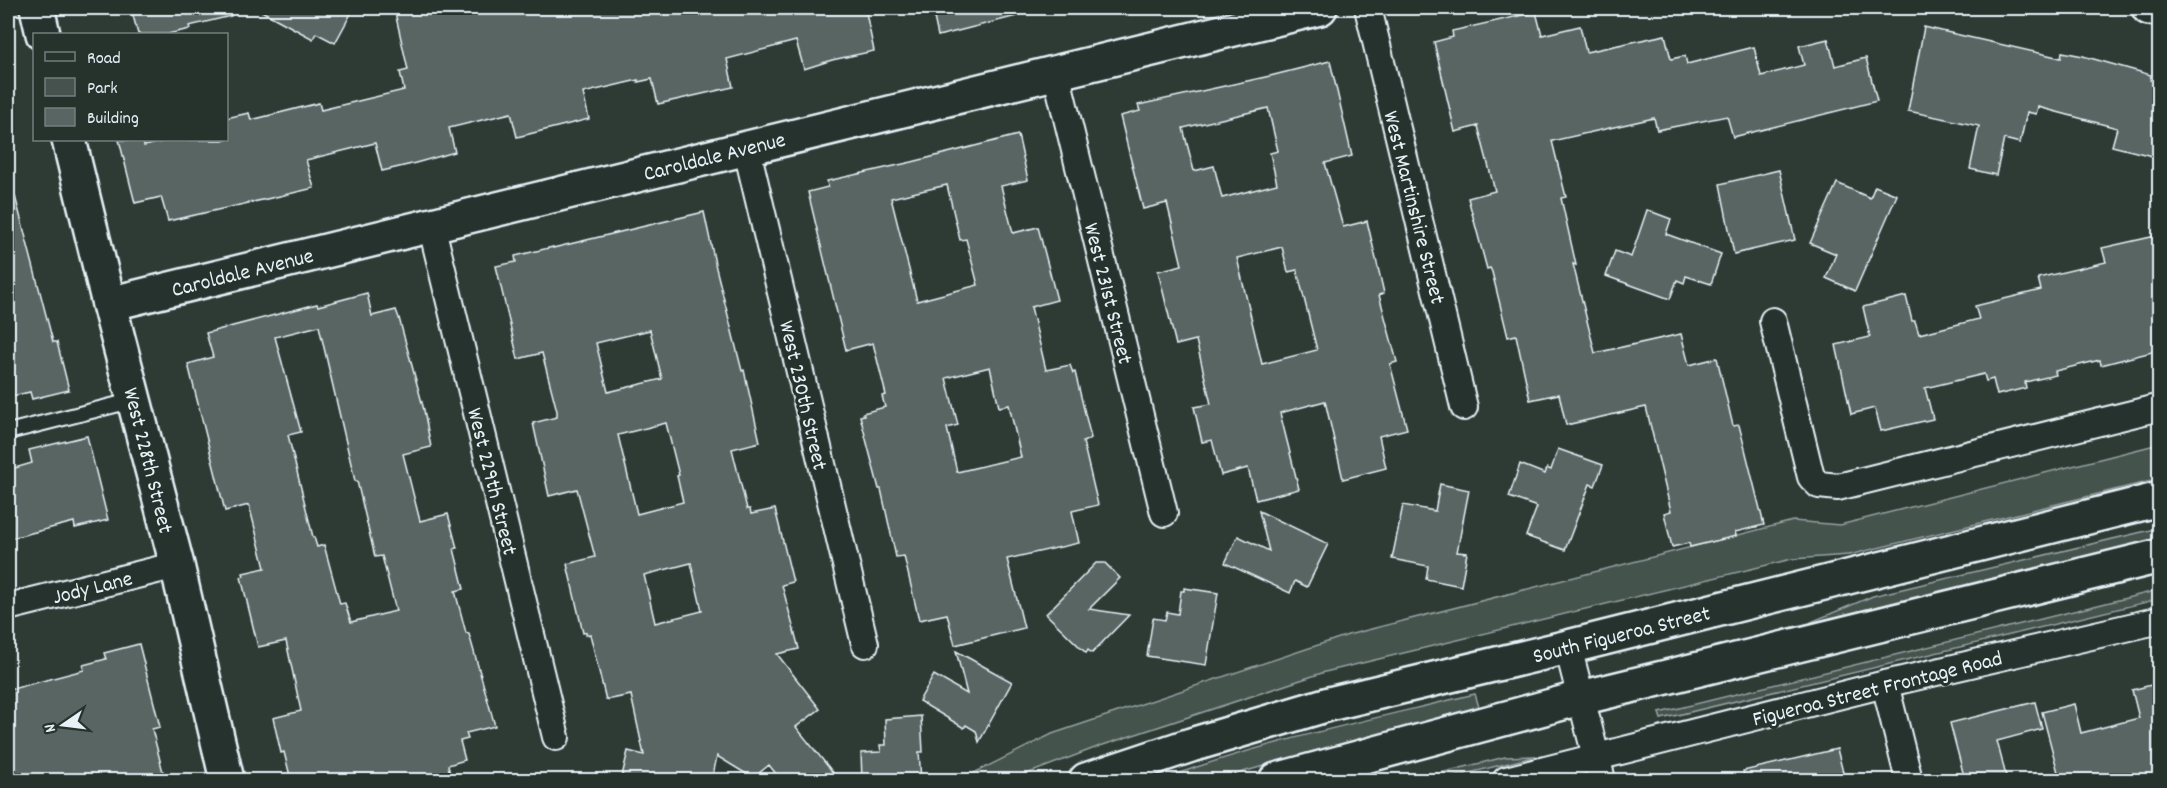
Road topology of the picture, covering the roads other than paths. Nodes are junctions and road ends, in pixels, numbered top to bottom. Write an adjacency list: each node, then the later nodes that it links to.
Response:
1 (37, 8): 6 (main road)
2 (1320, 8): 7 (main road, Caroldale Avenue)
3 (1368, 8): 14 (street, West Martinshire Street)
4 (2149, 8): 5 (main road)
5 (2160, 9)
6 (44, 33)
7 (1056, 73): 9 (main road, Caroldale Avenue); 18 (street, West 231st Street)
8 (69, 141): 11 (main road, West 228th Street)
9 (746, 146): 10 (main road, Caroldale Avenue); 23 (street, West 230th Street)
10 (431, 224): 11 (main road, Caroldale Avenue); 27 (street, West 229th Street)
11 (109, 304): 13 (main road, West 228th Street)
12 (1773, 321): 15 (street)
13 (135, 400): 16 (lane); 20 (main road, West 228th Street)
14 (1464, 407)
15 (2160, 408)
16 (8, 432)
17 (2160, 498): 24 (main road, South Figueroa Street)
18 (1164, 513)
19 (2160, 556): 26 (main road)
20 (177, 565): 21 (street, Jody Lane); 29 (main road, West 228th Street)
21 (8, 607)
22 (2160, 620): 25 (street, Figueroa Street Frontage Road)
23 (865, 644)
24 (1568, 647): 26 (street); 30 (main road, South Figueroa Street)
25 (1885, 684): 28 (street, Figueroa Street Frontage Road); 33 (street)
26 (1581, 698): 28 (street); 31 (main road)
27 (556, 737)
28 (1599, 769): 32 (street, Figueroa Street Frontage Road)
29 (227, 780)
30 (1086, 780)
31 (1276, 780)
32 (1506, 780)
33 (1909, 780)

